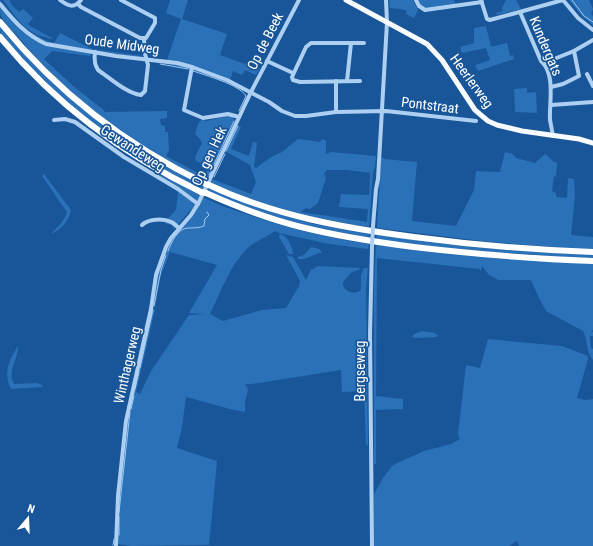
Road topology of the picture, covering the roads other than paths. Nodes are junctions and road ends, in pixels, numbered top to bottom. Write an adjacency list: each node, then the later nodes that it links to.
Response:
1 (60, 0): 9 (street)
2 (121, 0): 16 (street)
3 (299, 0): 23 (street, Op de Beek)
4 (346, 0): 13 (main road, Heerlerweg)
5 (386, 0): 13 (street, Bergseweg)
6 (416, 0): 8 (street)
7 (563, 0): 11 (street); 14 (street)
8 (482, 1): 11 (street)
9 (79, 2): 16 (street)
10 (0, 4): 21 (street, Oude Midweg)
11 (520, 12): 24 (street, Kundergats)
12 (0, 22): 46 (highway)
13 (387, 22): 37 (street, Bergseweg); 41 (main road, Heerlerweg)
14 (593, 30)
15 (0, 36): 47 (highway)
16 (144, 39): 22 (street)
17 (593, 40): 20 (street)
18 (364, 42): 19 (street)
19 (351, 43): 26 (street); 28 (street)
20 (574, 51): 24 (street); 32 (street)
21 (95, 52): 22 (street, Oude Midweg); 22 (street)
22 (147, 60): 25 (street, Oude Midweg)
23 (268, 61): 26 (street); 33 (street, Op de Beek)
24 (544, 63): 32 (street, Kundergats)
25 (192, 67): 33 (street, Oude Midweg); 38 (street, Op gen Hek)
26 (293, 73): 30 (street)
27 (587, 74): 31 (street)
28 (347, 81): 29 (street); 30 (street)
29 (360, 81)
30 (336, 82): 36 (street)
31 (593, 86)
32 (551, 87): 35 (street, Kundergats)
33 (251, 92): 36 (street, Oude Midweg); 38 (street, Op gen Hek)
34 (593, 102): 35 (street)
35 (551, 105): 41 (street, Kundergats)
36 (336, 112): 37 (street, Pontstraat)
37 (382, 112): 40 (street, Pontstraat); 49 (street, Bergseweg, bridge)
38 (239, 117): 43 (street, Op gen Hek)
39 (54, 120): 43 (street, Gewandeweg)
40 (476, 121)
41 (553, 136): 42 (main road, Heerlerweg)
42 (593, 143)
43 (198, 204): 45 (street, Winthagerweg)
44 (142, 225): 45 (street)
45 (179, 228): 48 (street, Winthagerweg)
46 (593, 252)
47 (593, 261)
48 (116, 544)
49 (372, 546)

